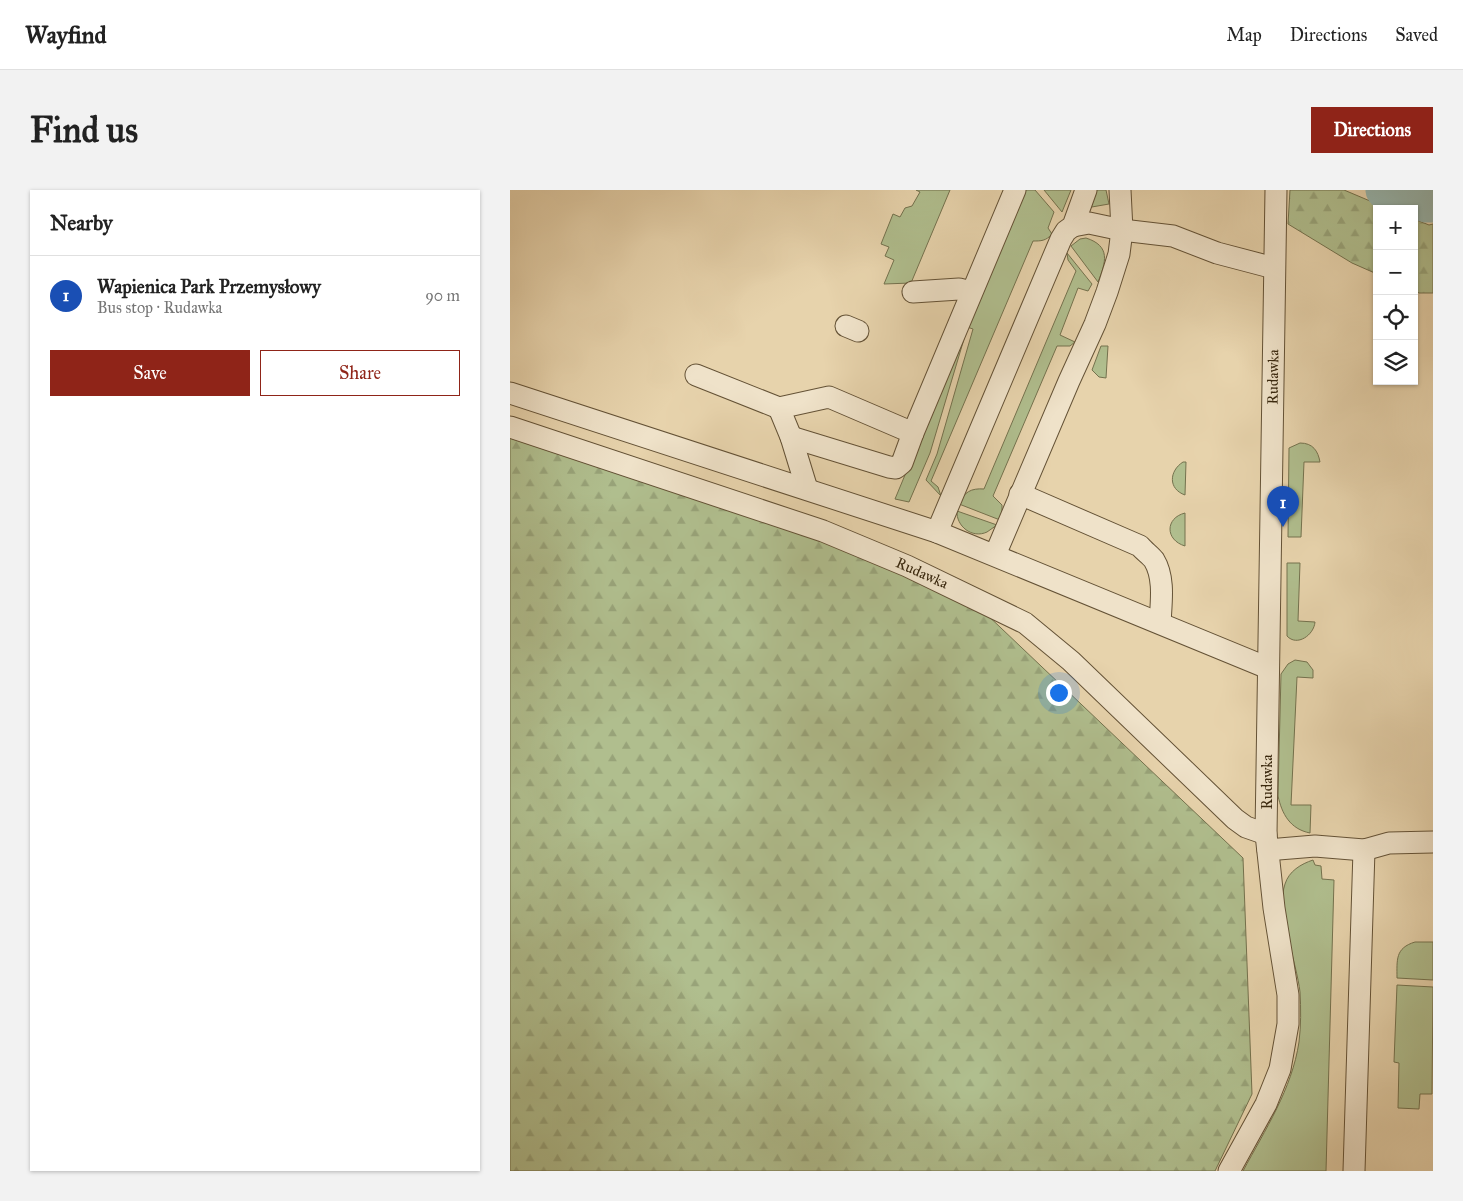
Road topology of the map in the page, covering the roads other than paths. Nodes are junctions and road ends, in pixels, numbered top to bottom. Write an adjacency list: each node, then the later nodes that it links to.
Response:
1 (1015, 190): 9 (street)
2 (1086, 190): 5 (street)
3 (1120, 190): 6 (street)
4 (1276, 196): 7 (street, Rudawka)
5 (1073, 226): 6 (street); 18 (street)
6 (1122, 230): 7 (street); 17 (street)
7 (1274, 268): 21 (street, Rudawka)
8 (913, 292): 9 (street)
9 (971, 292): 14 (street)
10 (696, 375): 12 (street)
11 (510, 393): 16 (street)
12 (779, 408): 14 (street); 15 (street)
13 (510, 427): 22 (street, Rudawka)
14 (912, 433): 15 (street)
15 (791, 437): 16 (street)
16 (806, 489): 18 (street)
17 (1020, 494): 19 (street); 20 (street)
18 (937, 532): 19 (street)
19 (995, 554): 20 (street)
20 (1160, 623): 21 (street)
21 (1268, 668): 22 (street, Rudawka)
22 (1267, 842): 24 (street); 25 (street, Rudawka)
23 (1433, 842): 24 (street)
24 (1364, 850): 26 (street)
25 (1229, 1171)
26 (1354, 1171)

